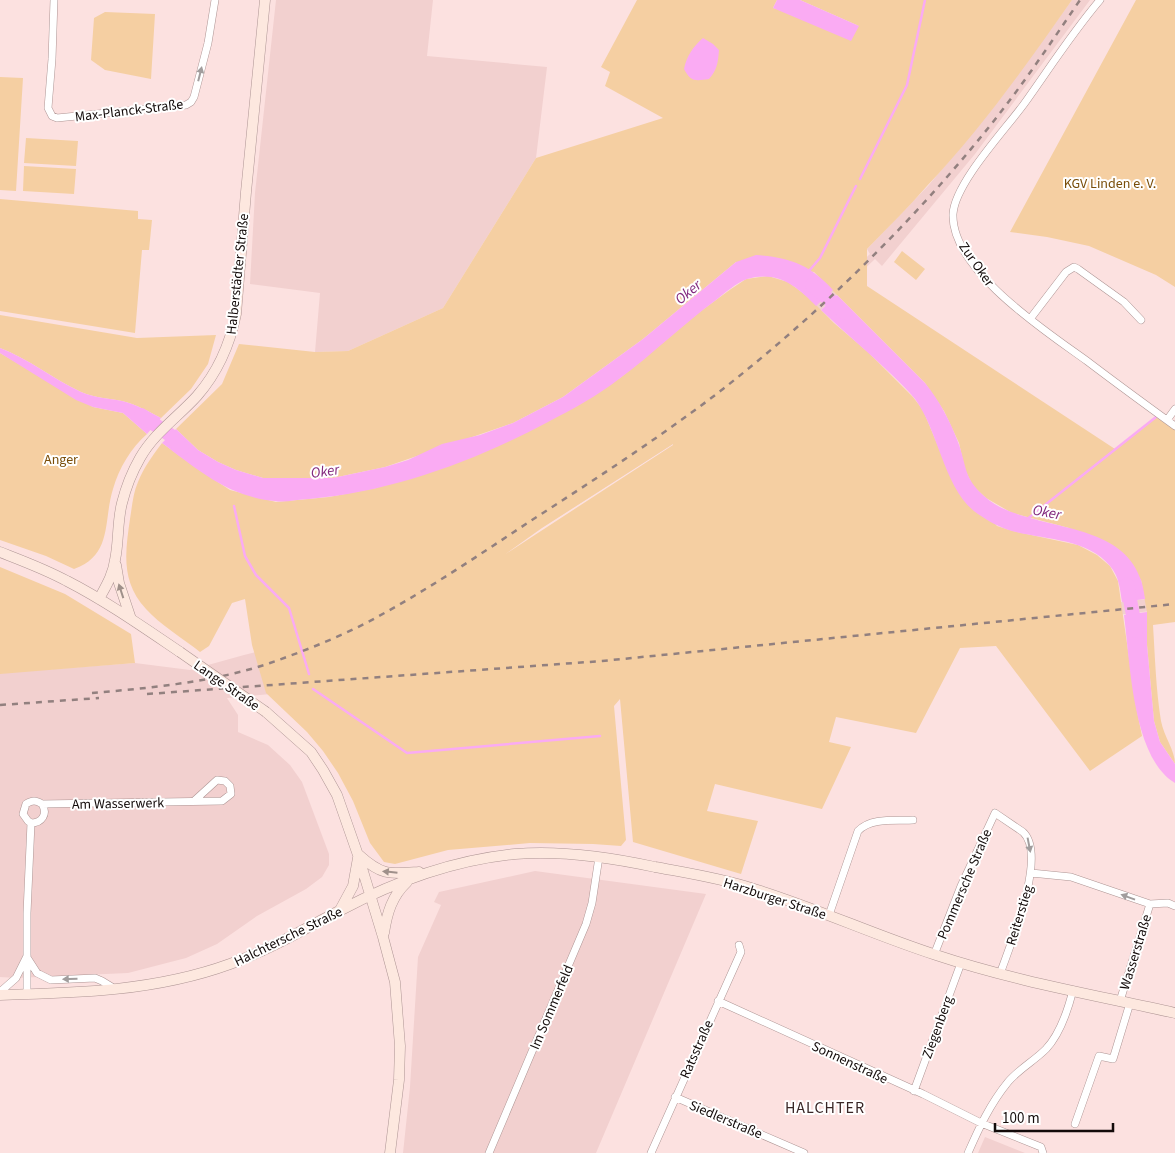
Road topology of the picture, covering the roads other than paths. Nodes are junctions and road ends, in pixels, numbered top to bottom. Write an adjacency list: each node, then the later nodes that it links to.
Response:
1 (54, 0): 2 (street, Max-Planck-Straße, one-way to 2)
2 (215, 0)
3 (265, 0): 11 (main road, Halberstädter Straße)
4 (1100, 0): 5 (street, Zur Oker)
5 (1030, 319): 6 (street); 8 (street, Zur Oker)
6 (1142, 320)
7 (1175, 409): 8 (street)
8 (1167, 420): 9 (street, Zur Oker)
9 (1175, 426)
10 (0, 552): 12 (main road, Lange Straße)
11 (115, 561): 12 (main road, Halberstädter Straße); 13 (main road, one-way to 11)
12 (99, 599): 13 (main road, Lange Straße)
13 (131, 619): 19 (main road, Lange Straße, bridge)
14 (194, 801): 14 (street, Am Wasserwerk); 15 (street, Am Wasserwerk)
15 (42, 804): 18 (street, Am Wasserwerk); 18 (street, Am Wasserwerk)
16 (995, 813): 22 (street, Reiterstieg, one-way to 22); 31 (street, Pommersche Straße)
17 (914, 820): 28 (street)
18 (32, 823): 32 (street, Am Wasserwerk)
19 (358, 855): 21 (main road, one-way to 19); 24 (main road, Lange Straße); 27 (main road)
20 (599, 857): 21 (main road, Harzburger Straße); 28 (main road, Harzburger Straße); 47 (street, Im Sommerfeld)
21 (427, 872): 23 (main road, Harzburger Straße)
22 (1031, 874): 25 (street, one-way to 22); 34 (street, Reiterstieg)
23 (412, 878): 24 (main road, Harzburger Straße); 29 (main road)
24 (370, 895): 27 (main road, Halchtersche Straße); 29 (main road, Lange Straße)
25 (1150, 904): 26 (street); 40 (street, Wasserstraße)
26 (1175, 906)
27 (339, 910): 35 (main road, Halchtersche Straße)
28 (830, 915): 31 (main road, Harzburger Straße)
29 (383, 937): 46 (main road, Lange Straße)
30 (739, 945): 39 (street, Ratsstraße)
31 (934, 955): 33 (main road, Harzburger Straße)
32 (28, 956): 35 (street, one-way to 32); 37 (street, Am Wasserwerk); 38 (street, Am Wasserwerk)
33 (961, 963): 34 (main road, Harzburger Straße); 42 (street, Ziegenberg)
34 (1000, 974): 36 (main road, Harzburger Straße)
35 (116, 990): 38 (main road, Halchtersche Straße)
36 (1073, 990): 40 (main road, Harzburger Straße); 44 (street)
37 (0, 994): 38 (main road, Halchtersche Straße)
38 (28, 994)
39 (718, 1001): 42 (street, Sonnenstraße); 43 (street, Ratsstraße)
40 (1125, 1002): 41 (main road, Harzburger Straße); 45 (street, Wasserstraße)
41 (1175, 1013)
42 (914, 1091): 44 (street, Sonnenstraße)
43 (675, 1097): 48 (street, Ratsstraße); 49 (street, Siedlerstraße)
44 (981, 1123): 50 (street); 51 (street, Sonnenstraße)
45 (1075, 1124)
46 (390, 1153)
47 (489, 1153)
48 (651, 1153)
49 (804, 1153)
50 (968, 1153)
51 (1043, 1153)

